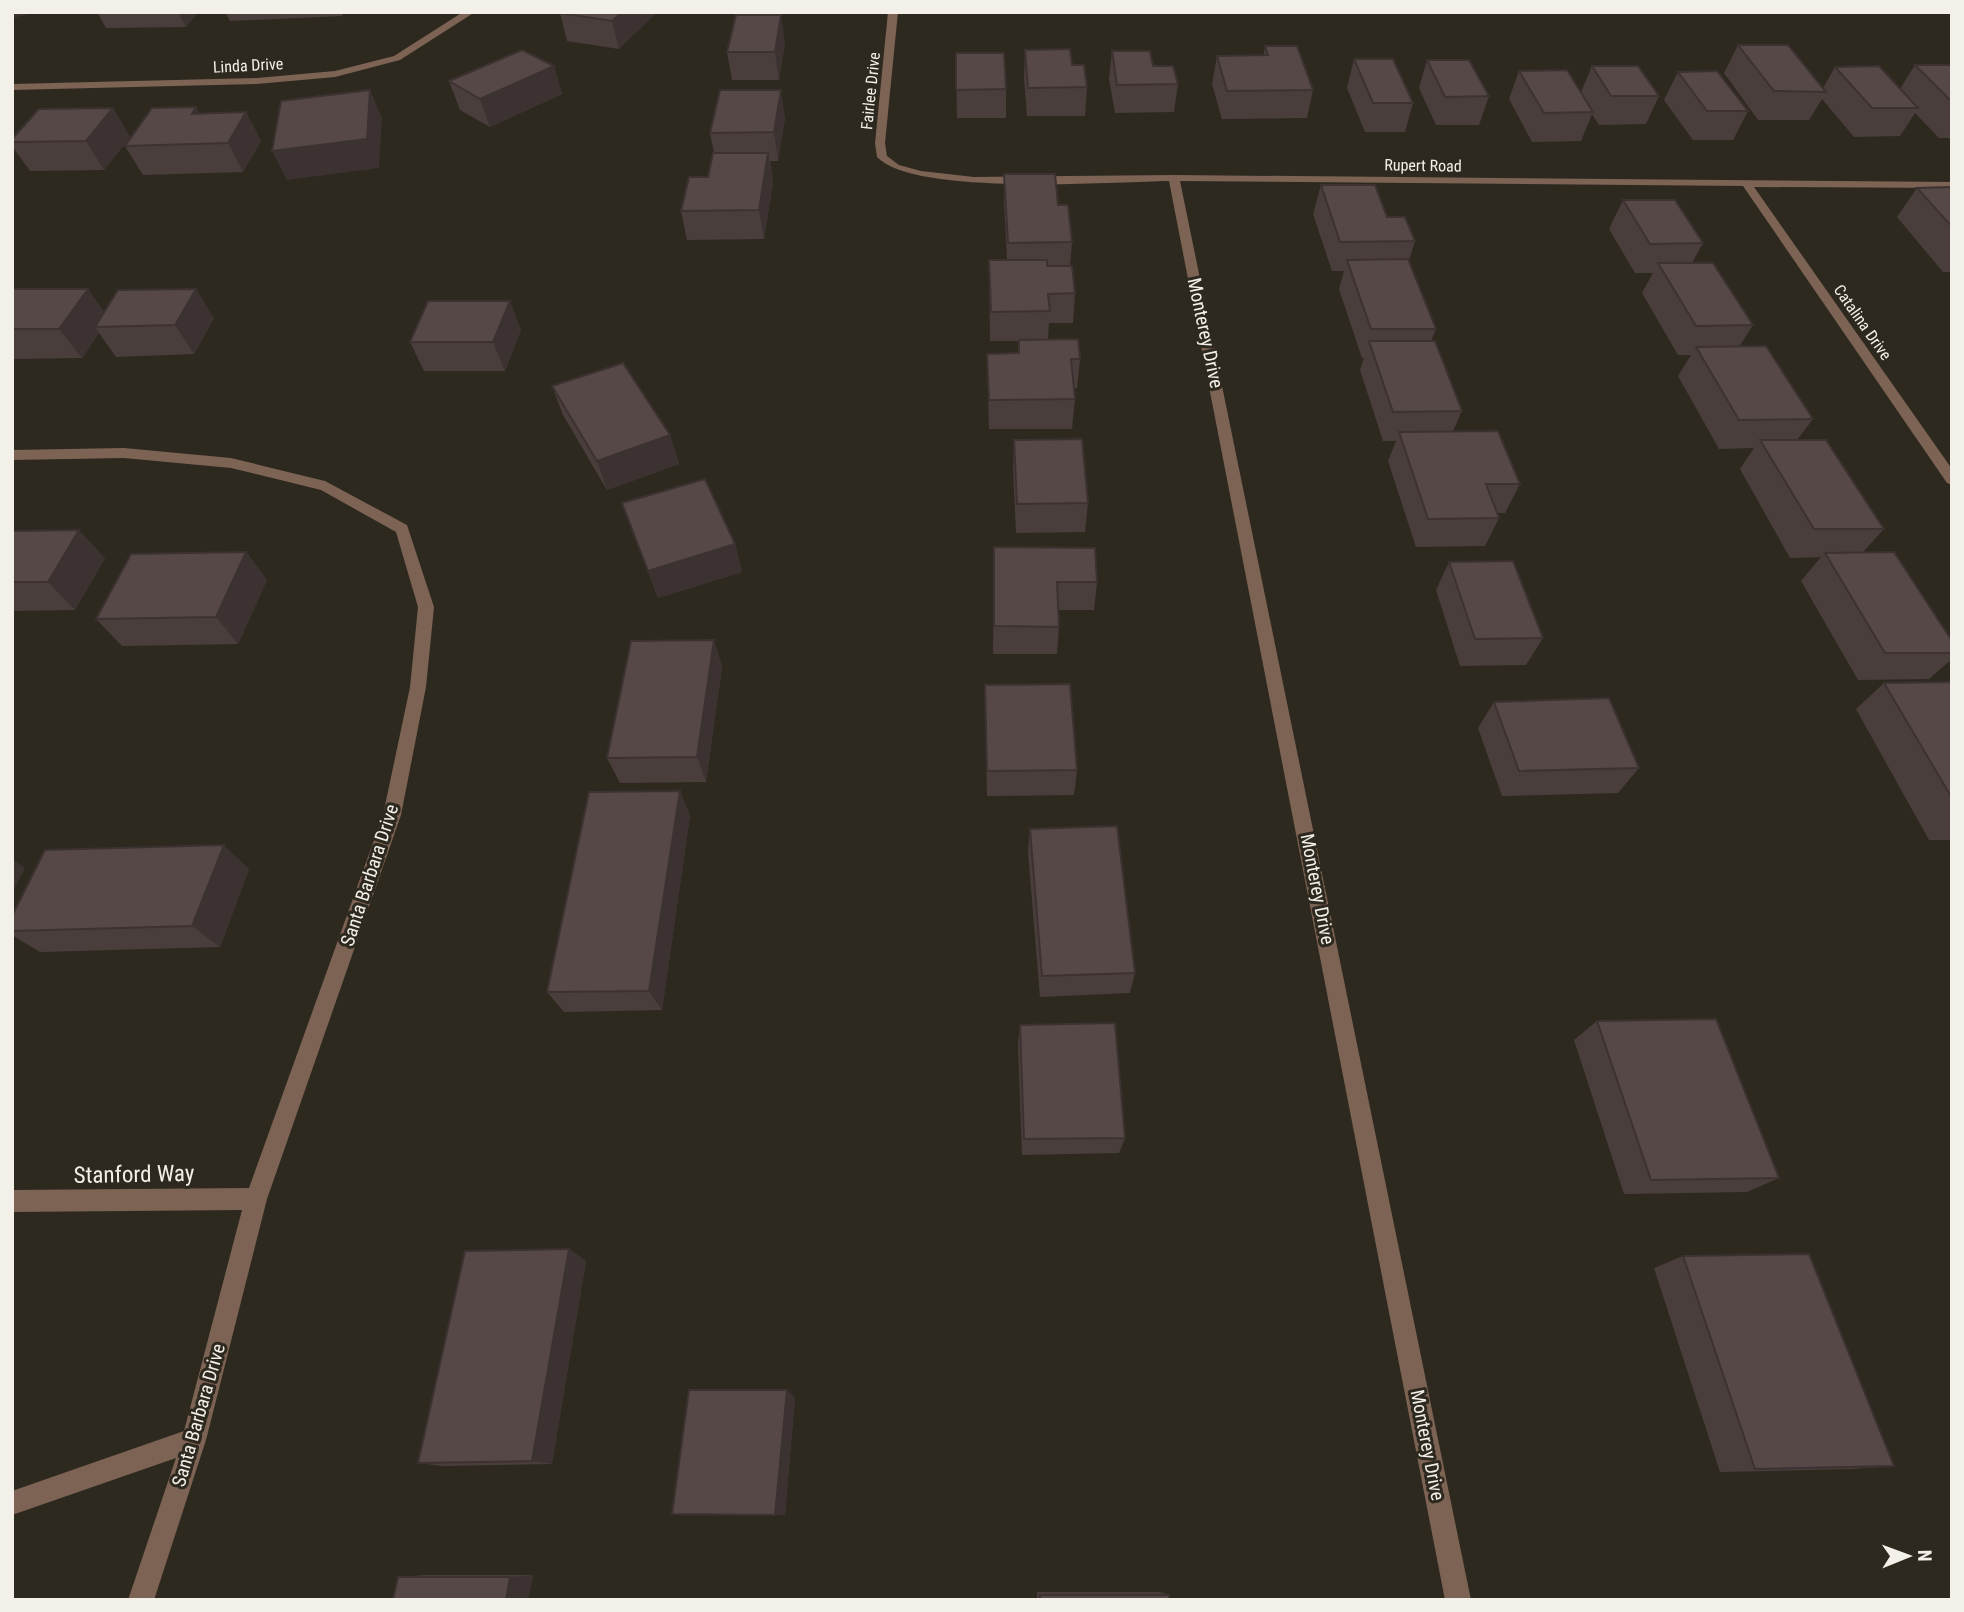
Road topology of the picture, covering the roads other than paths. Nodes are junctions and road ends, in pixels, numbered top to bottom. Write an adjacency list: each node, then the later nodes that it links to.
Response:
1 (470, 12): 3 (street, Linda Drive)
2 (893, 12): 4 (street, Fairlee Drive)
3 (12, 87)
4 (895, 167): 5 (street, Rupert Road)
5 (1174, 178): 6 (street, Rupert Road); 15 (street, Monterey Drive)
6 (1746, 183): 7 (street, Rupert Road); 9 (street, Catalina Drive)
7 (1952, 185)
8 (12, 455): 10 (street, Santa Barbara Drive)
9 (1952, 480)
10 (256, 1199): 11 (street, Stanford Way); 12 (street, Santa Barbara Drive)
11 (12, 1201)
12 (194, 1440): 13 (street); 14 (street, Santa Barbara Drive)
13 (12, 1503)
14 (141, 1600)
15 (1458, 1600)

